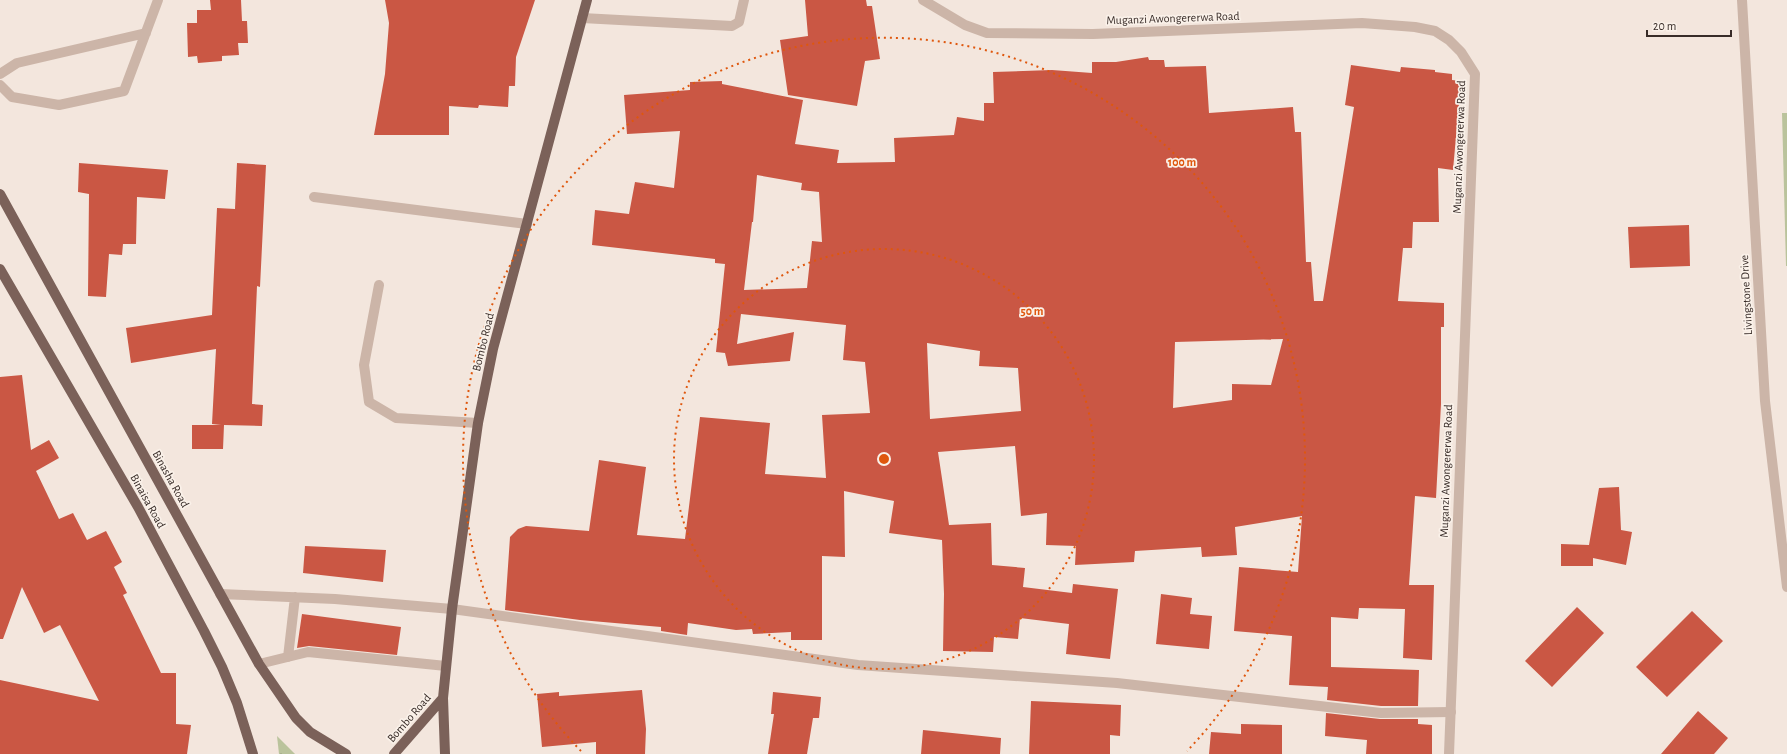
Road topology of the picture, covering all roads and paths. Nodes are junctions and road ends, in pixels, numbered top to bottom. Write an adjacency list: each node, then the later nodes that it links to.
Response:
1 (158, 0): 7 (street)
2 (587, 0): 6 (main road, Bombo Road)
3 (744, 0): 6 (street)
4 (923, 0): 24 (street, Muganzi Awongererwa Road)
5 (1742, 0): 16 (street, Livingstone Drive)
6 (582, 18): 12 (main road, Bombo Road)
7 (146, 33): 8 (street); 9 (street)
8 (0, 74)
9 (0, 85)
10 (0, 194): 17 (main road, Binasha Road)
11 (314, 197): 12 (street)
12 (527, 224): 15 (main road, Bombo Road)
13 (0, 270): 25 (main road, Binaisa Road)
14 (379, 285): 15 (street)
15 (478, 423): 19 (main road, Bombo Road)
16 (1787, 587)
17 (220, 594): 18 (street); 21 (main road, Binasha Road)
18 (295, 597): 19 (street); 20 (street)
19 (452, 609): 22 (main road, Bombo Road); 24 (street)
20 (288, 657): 21 (street); 22 (street)
21 (259, 664): 26 (main road, Binasha Road)
22 (446, 666): 23 (main road, Bombo Road)
23 (443, 698): 27 (main road, Bombo Road); 28 (main road, Bombo Road)
24 (1451, 712): 29 (street, Muganzi Awongererwa Road)
25 (253, 754)
26 (346, 754)
27 (394, 754)
28 (445, 754)
29 (1449, 754)

